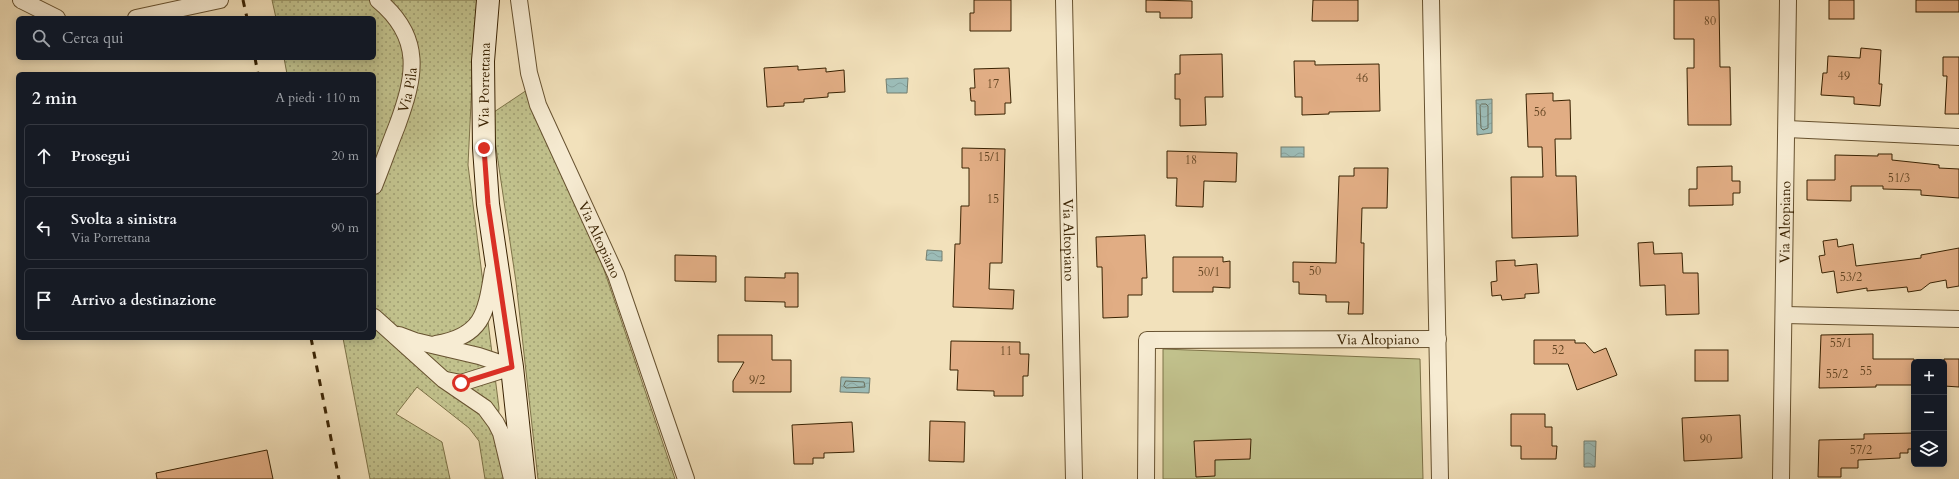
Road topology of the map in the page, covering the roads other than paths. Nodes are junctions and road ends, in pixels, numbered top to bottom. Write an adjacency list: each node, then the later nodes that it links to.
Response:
1 (21, 0): 9 (street)
2 (220, 0): 10 (street)
3 (378, 0): 13 (street, Via Pila)
4 (488, 0): 14 (main road, Via Porrettana)
5 (520, 0): 25 (street, Via Altopiano)
6 (1064, 0): 26 (street, Via Altopiano)
7 (1431, 0): 19 (street, Via Altopiano)
8 (1788, 0): 11 (street, Via Altopiano)
9 (53, 16)
10 (145, 16)
11 (1787, 129): 12 (street); 15 (street, Via Altopiano)
12 (1959, 137)
13 (376, 181)
14 (496, 254): 20 (street); 21 (main road, Via Porrettana)
15 (1785, 315): 17 (street); 29 (street, Via Altopiano)
16 (376, 319): 18 (street)
17 (1959, 319)
18 (390, 331): 20 (street); 22 (street)
19 (1438, 339): 27 (street, Via Altopiano); 28 (street, Via Altopiano)
20 (434, 344): 21 (street)
21 (512, 367): 22 (street); 24 (main road, Via Porrettana)
22 (444, 380): 23 (street)
23 (512, 479)
24 (524, 479)
25 (686, 479)
26 (1074, 479)
27 (1146, 479)
28 (1440, 479)
29 (1781, 479)

